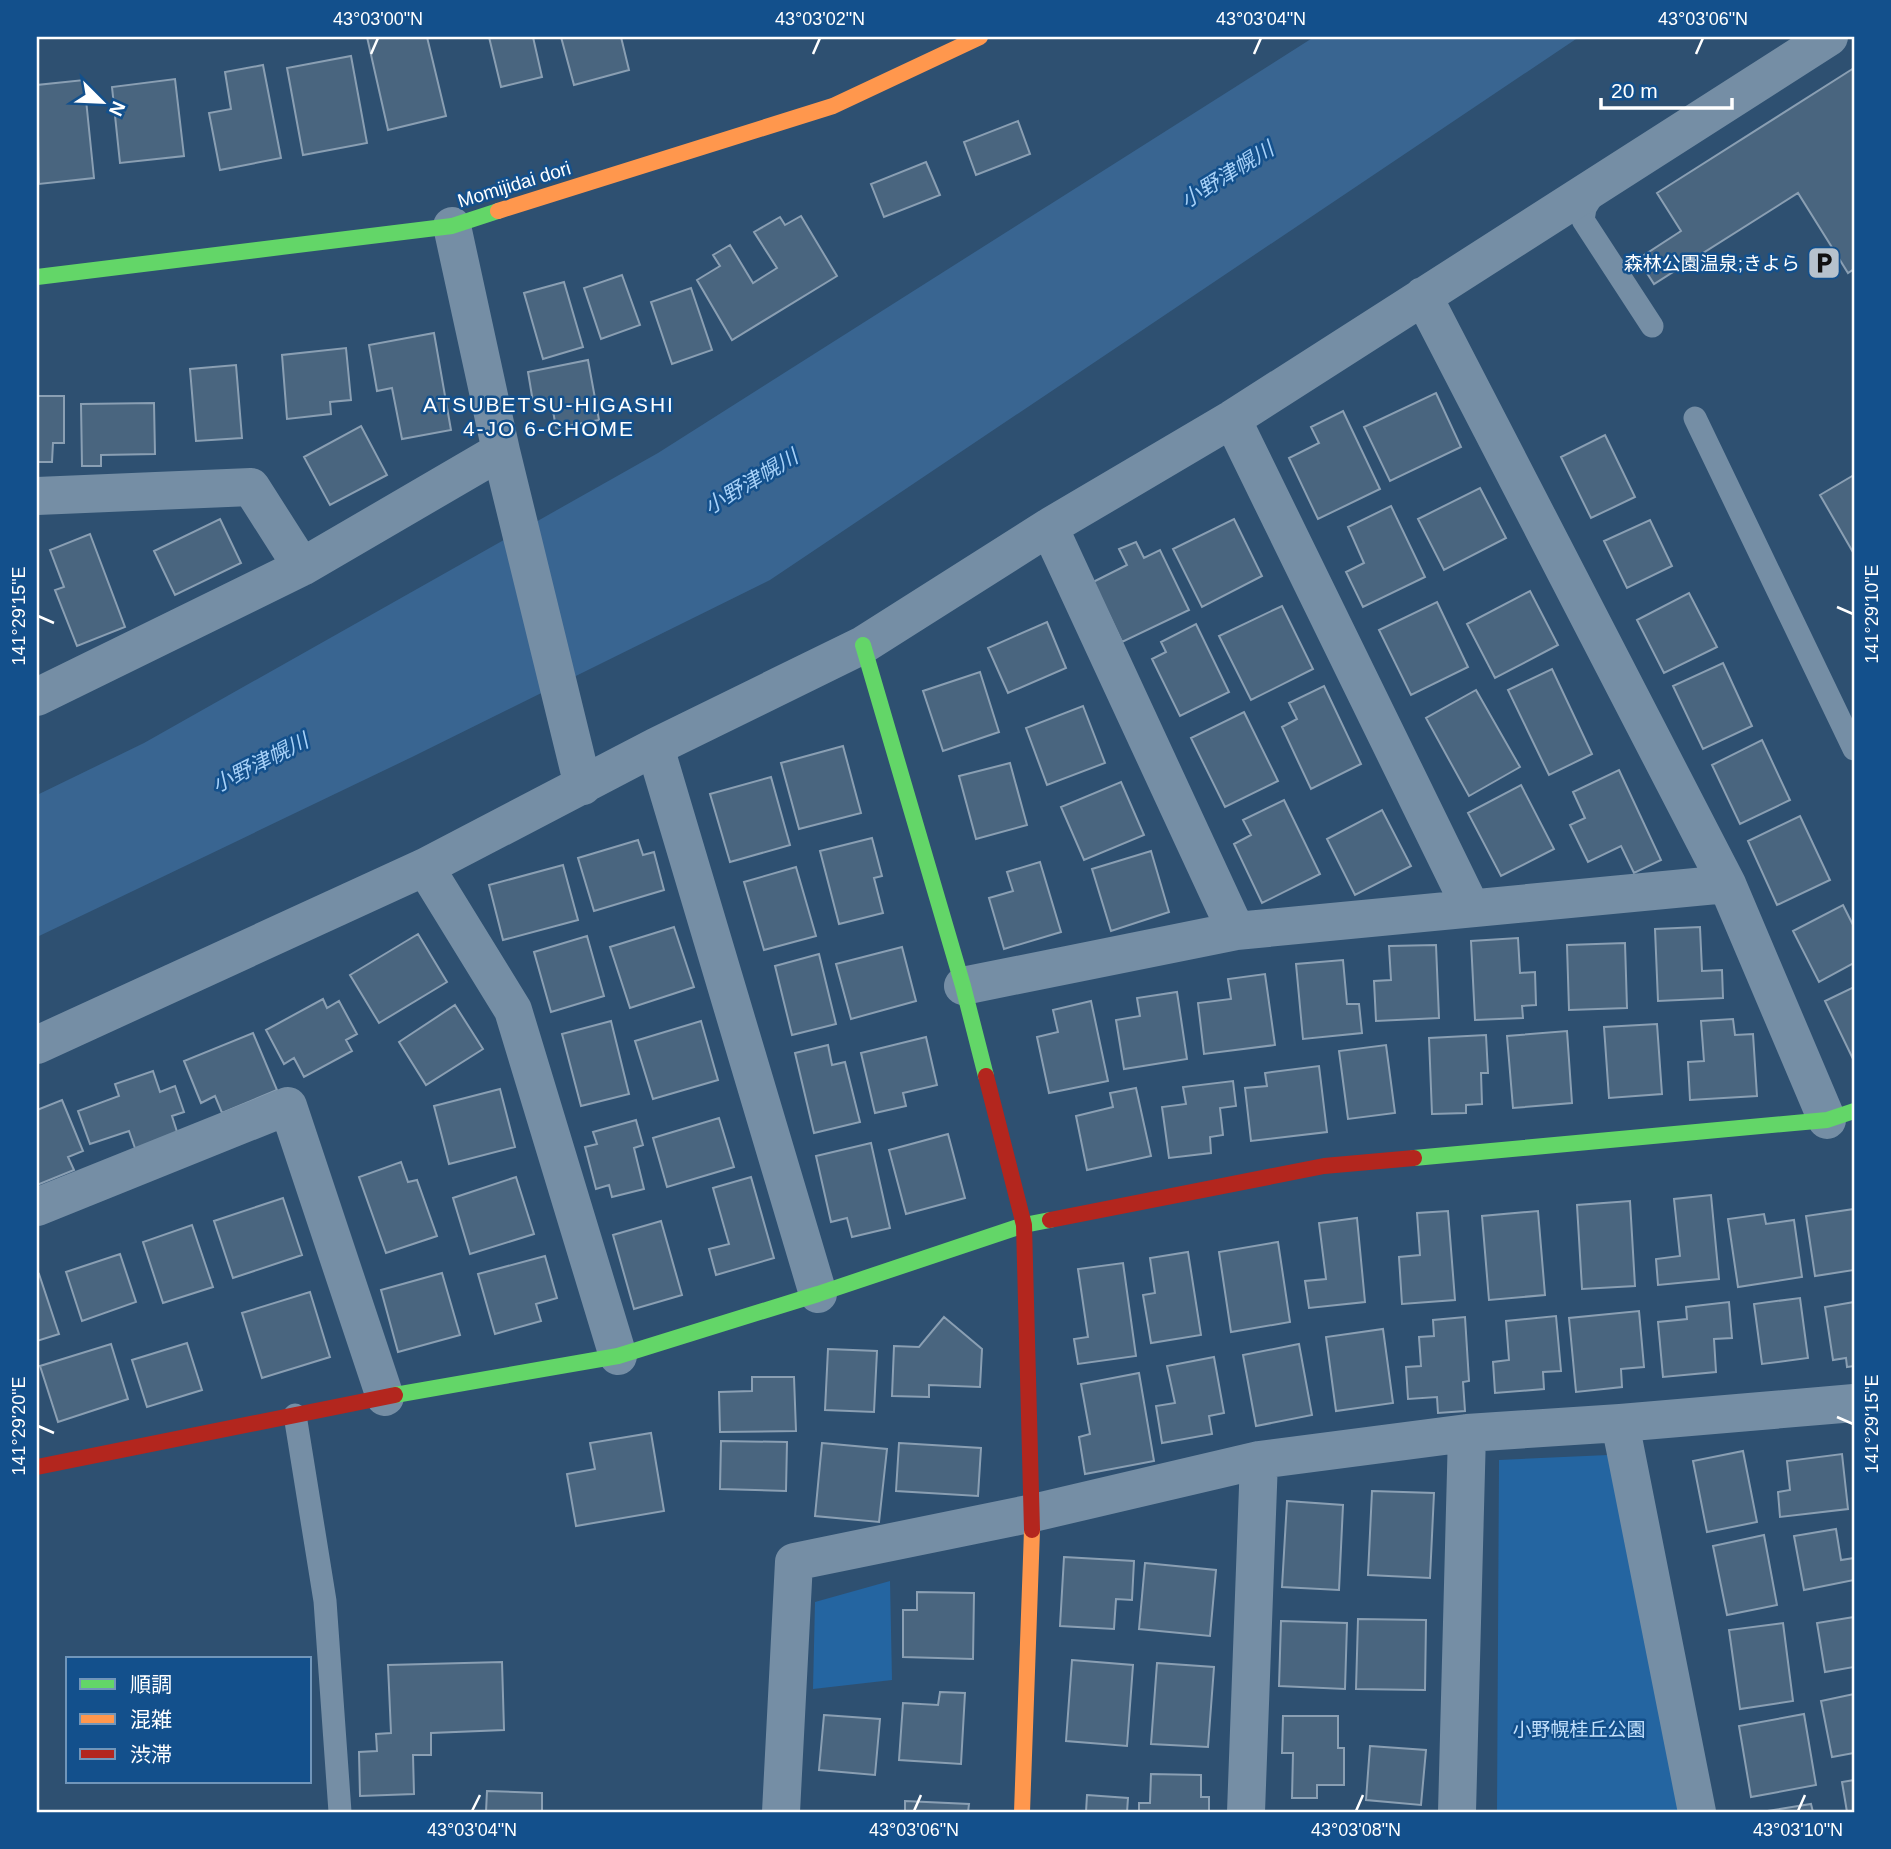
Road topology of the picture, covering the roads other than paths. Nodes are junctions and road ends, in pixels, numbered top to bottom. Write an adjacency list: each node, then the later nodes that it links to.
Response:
1 (980, 37): 4 (street, Momijidai dori)
2 (1829, 37): 3 (street)
3 (1601, 182): 6 (street); 7 (lane)
4 (452, 226): 5 (street, Momijidai dori); 10 (street)
5 (37, 277)
6 (1423, 296): 9 (street); 20 (street)
7 (1652, 326)
8 (1695, 418): 17 (lane)
9 (1232, 419): 12 (street); 21 (street)
10 (501, 451): 13 (street); 18 (street)
11 (37, 496): 13 (street)
12 (1049, 527): 14 (street); 22 (street)
13 (302, 567): 15 (street)
14 (863, 645): 16 (street); 23 (street)
15 (37, 697)
16 (655, 747): 18 (street); 28 (street)
17 (1854, 749)
18 (583, 786): 19 (street)
19 (425, 867): 24 (street); 29 (street)
20 (1727, 884): 21 (street); 25 (street)
21 (1471, 908): 22 (street)
22 (1236, 930): 23 (street)
23 (964, 986): 27 (street)
24 (37, 1045)
25 (1841, 1115): 27 (street)
26 (37, 1206): 30 (street)
27 (1024, 1224): 28 (street); 37 (street)
28 (818, 1294): 29 (street)
29 (618, 1356): 30 (street)
30 (385, 1397): 32 (street)
31 (1854, 1403): 33 (street)
32 (295, 1415): 36 (street); 38 (lane)
33 (1620, 1423): 34 (street); 43 (street)
34 (1467, 1433): 35 (street); 42 (street)
35 (1259, 1461): 37 (street); 41 (street)
36 (37, 1467)
37 (1033, 1513): 39 (street); 40 (street)
38 (340, 1812)
39 (781, 1812)
40 (1022, 1812)
41 (1247, 1812)
42 (1457, 1812)
43 (1697, 1812)

